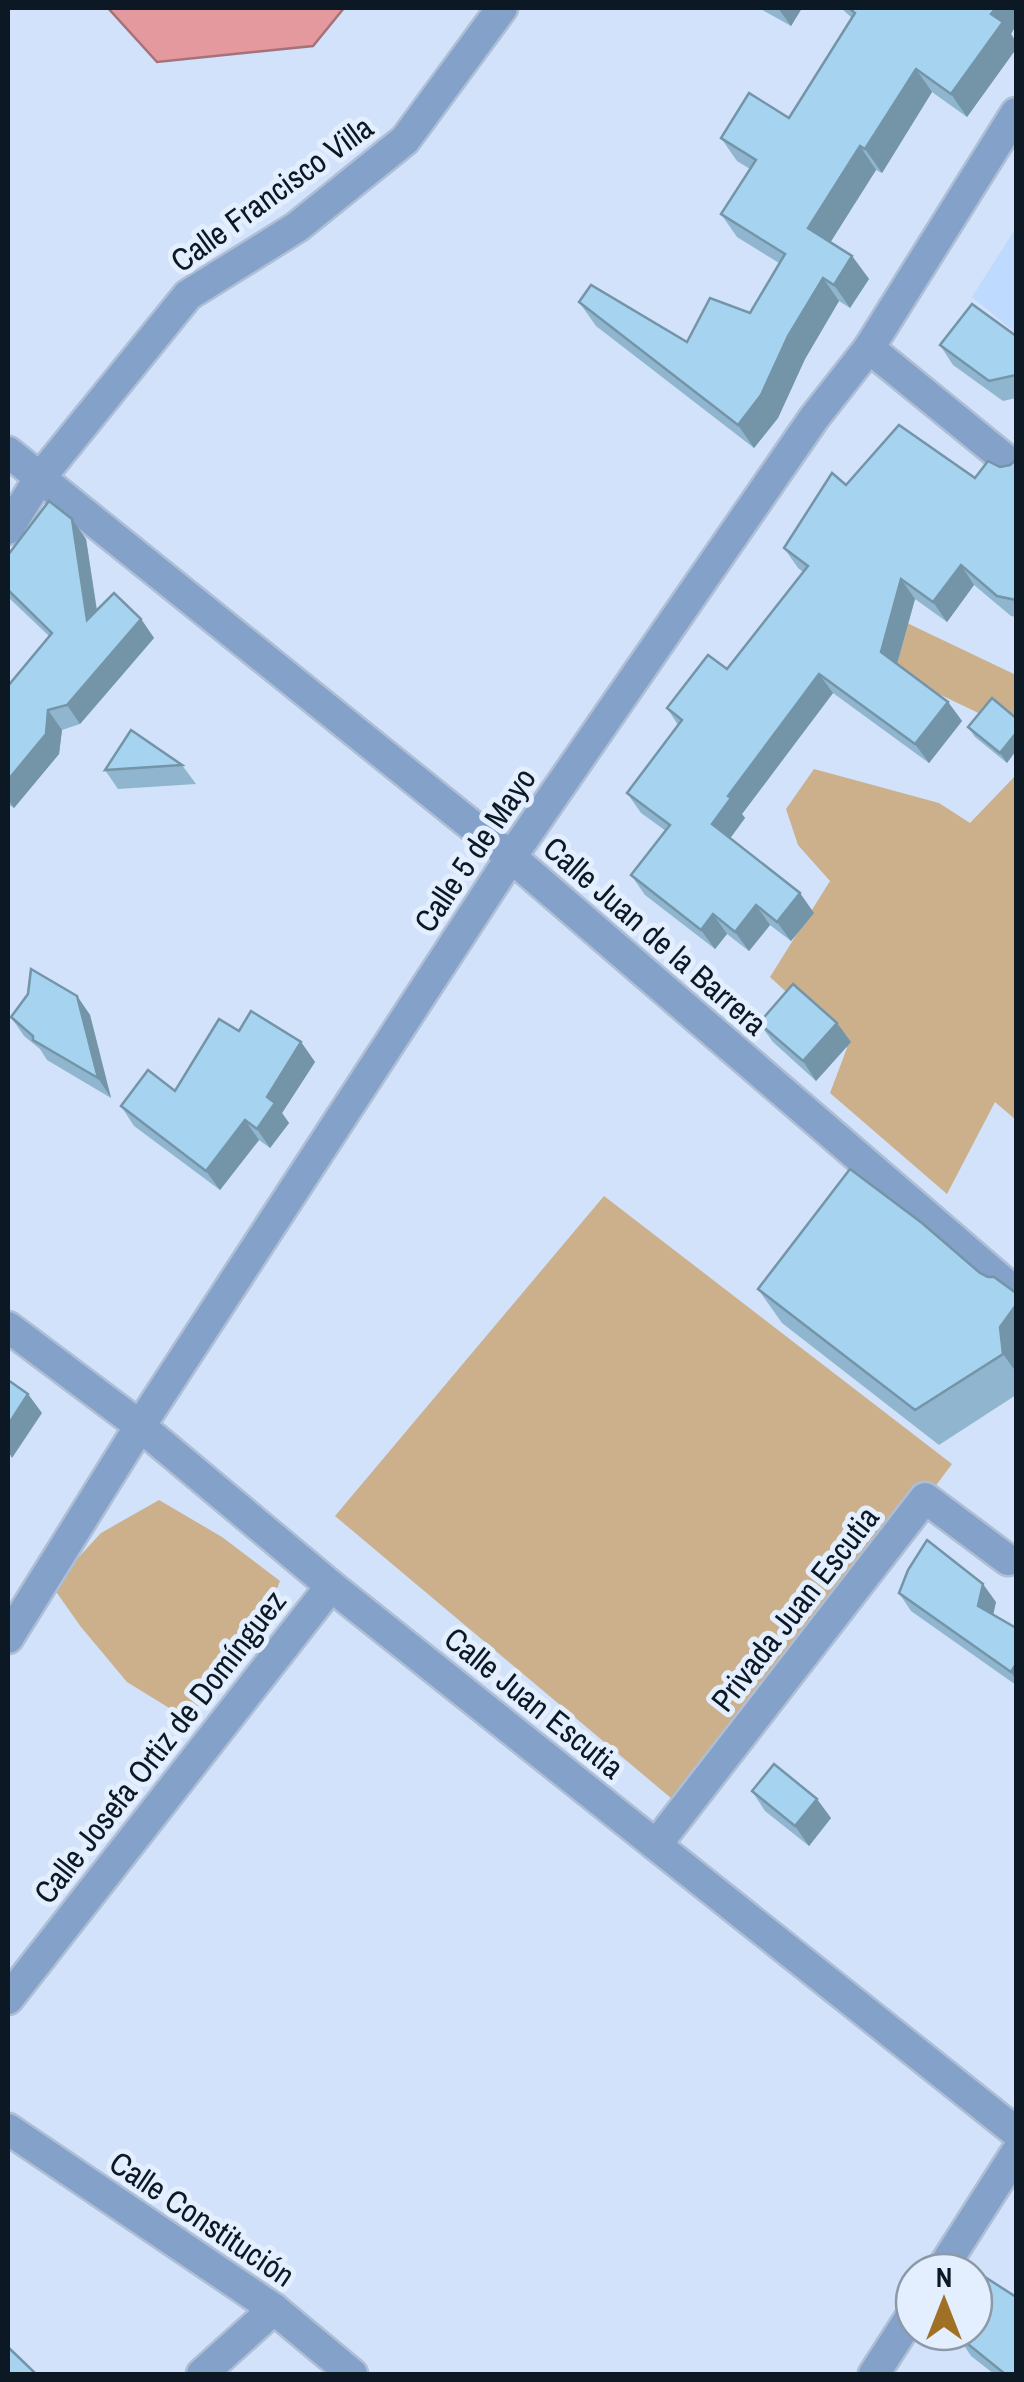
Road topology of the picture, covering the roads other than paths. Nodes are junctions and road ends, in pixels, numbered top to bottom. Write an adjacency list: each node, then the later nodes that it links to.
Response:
1 (502, 8): 6 (street, Calle Francisco Villa)
2 (1016, 113): 3 (street, Calle 5 de Mayo)
3 (869, 348): 5 (street); 8 (street, Calle 5 de Mayo)
4 (8, 452): 6 (street, Calle Juan de la Barrera)
5 (1016, 468)
6 (39, 478): 7 (street, Calle Francisco Villa); 8 (street, Calle Juan de la Barrera)
7 (8, 529)
8 (511, 857): 9 (street, Calle Juan de la Barrera); 11 (street, Calle 5 de Mayo)
9 (1016, 1293)
10 (8, 1328): 11 (street, Calle Juan Escutia)
11 (140, 1426): 13 (street, Calle Juan Escutia); 14 (street, Calle 5 de Mayo)
12 (1008, 1560): 15 (street, Privada Juan Escutia)
13 (331, 1586): 15 (street, Calle Juan Escutia); 16 (street, Calle Josefa Ortiz de Domínguez)
14 (8, 1638)
15 (656, 1845): 18 (street, Calle Juan Escutia)
16 (8, 1999)
17 (8, 2129): 21 (street, Calle Constitución)
18 (1016, 2132)
19 (1016, 2153): 20 (street)
20 (953, 2252)
21 (274, 2309): 23 (street); 24 (street, Calle Constitución)
22 (894, 2343): 25 (street)
23 (202, 2374)
24 (352, 2374)
25 (874, 2374)

